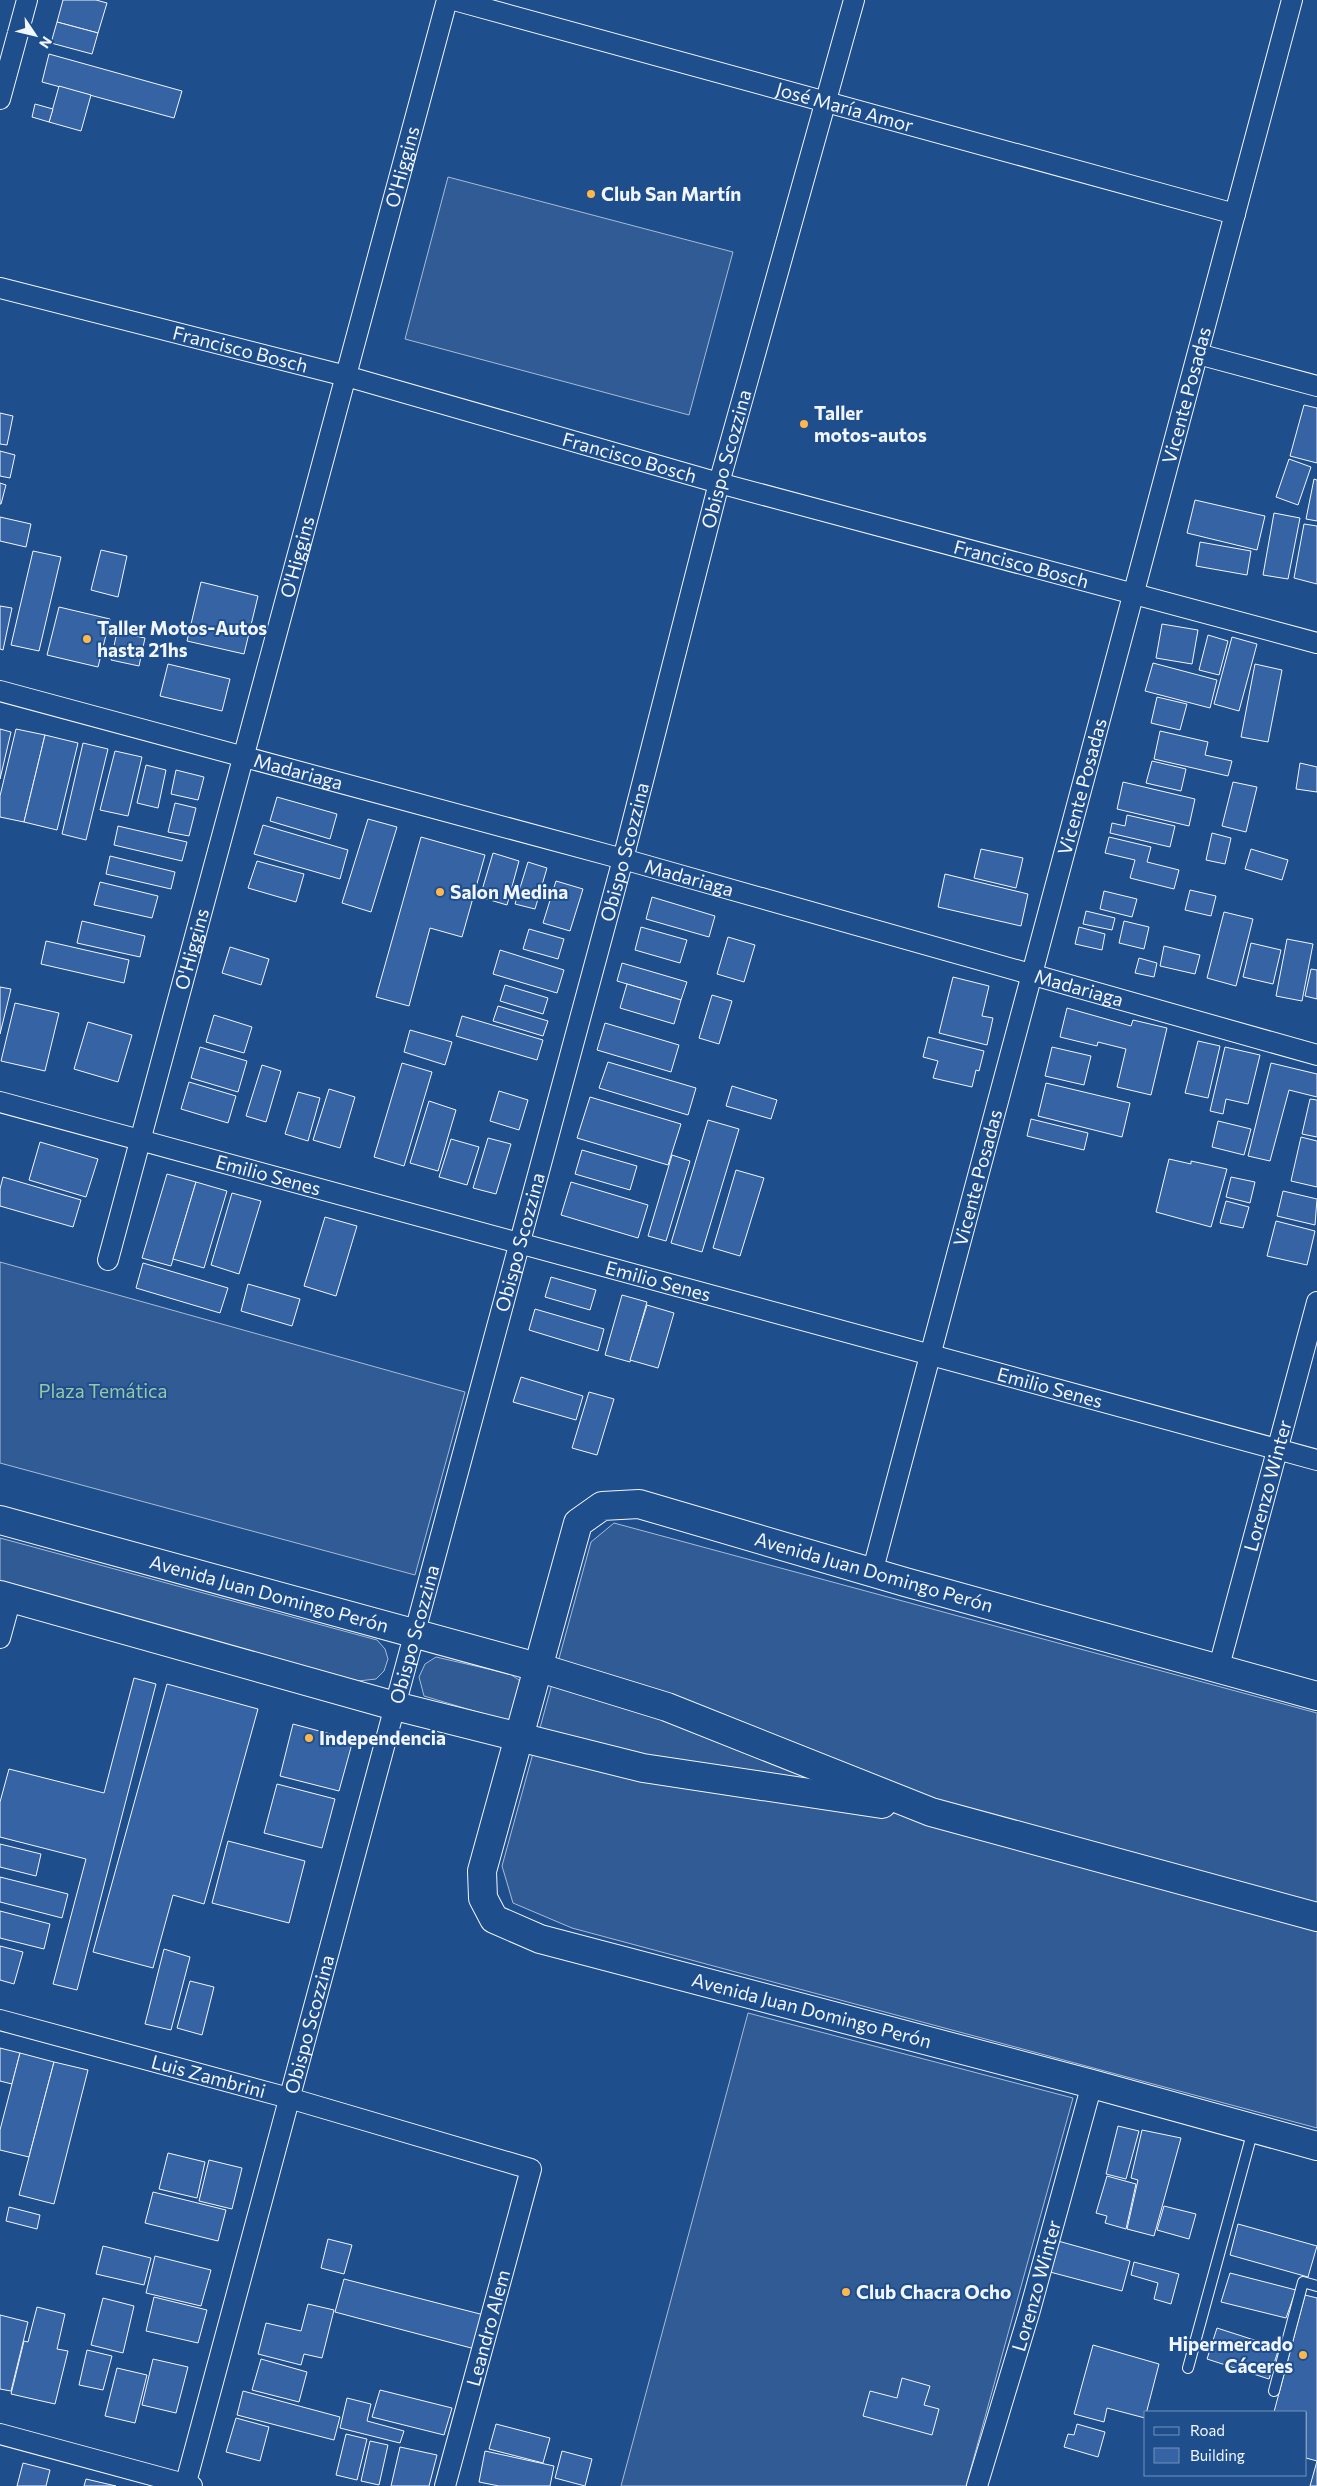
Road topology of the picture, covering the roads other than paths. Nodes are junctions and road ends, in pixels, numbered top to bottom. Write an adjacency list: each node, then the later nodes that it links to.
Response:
1 (27, 0): 6 (street)
2 (447, 0): 11 (street, O'Higgins)
3 (454, 0): 7 (street, José María Amor)
4 (854, 0): 7 (street, Obispo Scozzina)
5 (1292, 0): 8 (street, Vicente Posadas)
6 (0, 99)
7 (826, 102): 8 (street, José María Amor); 13 (street, Obispo Scozzina)
8 (1235, 214): 10 (street, Vicente Posadas)
9 (0, 288): 11 (street, Francisco Bosch)
10 (1198, 354): 12 (street); 14 (street, Vicente Posadas)
11 (346, 376): 13 (street, Francisco Bosch); 17 (street, O'Higgins)
12 (1317, 386)
13 (719, 483): 14 (street, Francisco Bosch); 18 (street, Obispo Scozzina)
14 (1134, 594): 15 (street, Francisco Bosch); 19 (street, Vicente Posadas)
15 (1317, 643)
16 (0, 691): 17 (street, Madariaga)
17 (243, 757): 18 (street, Madariaga); 22 (street, O'Higgins)
18 (623, 859): 19 (street, Madariaga); 23 (street, Obispo Scozzina)
19 (1032, 976): 20 (street, Madariaga); 26 (street, Vicente Posadas)
20 (1317, 1055)
21 (0, 1102): 22 (street, Emilio Senes)
22 (140, 1140): 23 (street, Emilio Senes); 24 (street, O'Higgins)
23 (520, 1243): 26 (street, Emilio Senes); 32 (street, Obispo Scozzina)
24 (108, 1260)
25 (1317, 1302): 27 (street, Lorenzo Winter)
26 (931, 1355): 27 (street, Emilio Senes); 30 (street, Vicente Posadas)
27 (1277, 1450): 28 (street, Emilio Senes); 35 (street, Lorenzo Winter)
28 (1317, 1460)
29 (0, 1520): 32 (main road, Avenida Juan Domingo Perón)
30 (872, 1573): 34 (main road, Avenida Juan Domingo Perón); 35 (main road, Avenida Juan Domingo Perón)
31 (5, 1597): 33 (street); 37 (main road, Avenida Juan Domingo Perón)
32 (415, 1632): 34 (main road, Avenida Juan Domingo Perón); 37 (street, Obispo Scozzina)
33 (0, 1638)
34 (537, 1667): 38 (main road); 39 (main road, Avenida Juan Domingo Perón)
35 (1218, 1670): 36 (main road, Avenida Juan Domingo Perón)
36 (1317, 1696)
37 (395, 1706): 38 (main road, Avenida Juan Domingo Perón); 43 (street, Obispo Scozzina)
38 (519, 1735): 39 (main road, Avenida Juan Domingo Perón); 42 (main road, Avenida Juan Domingo Perón)
39 (931, 1812): 40 (main road, Avenida Juan Domingo Perón)
40 (1317, 1917)
41 (0, 2020): 43 (street, Luis Zambrini)
42 (1092, 2084): 44 (main road, Avenida Juan Domingo Perón); 53 (street, Lorenzo Winter)
43 (289, 2098): 46 (street, Luis Zambrini); 51 (street, Obispo Scozzina)
44 (1253, 2129): 45 (main road, Avenida Juan Domingo Perón); 48 (lane)
45 (1317, 2146)
46 (532, 2169): 52 (street, Leandro Alem)
47 (1317, 2286): 49 (lane)
48 (1188, 2368)
49 (1274, 2391)
50 (0, 2434): 51 (street)
51 (188, 2485)
52 (445, 2486)
53 (977, 2486)

